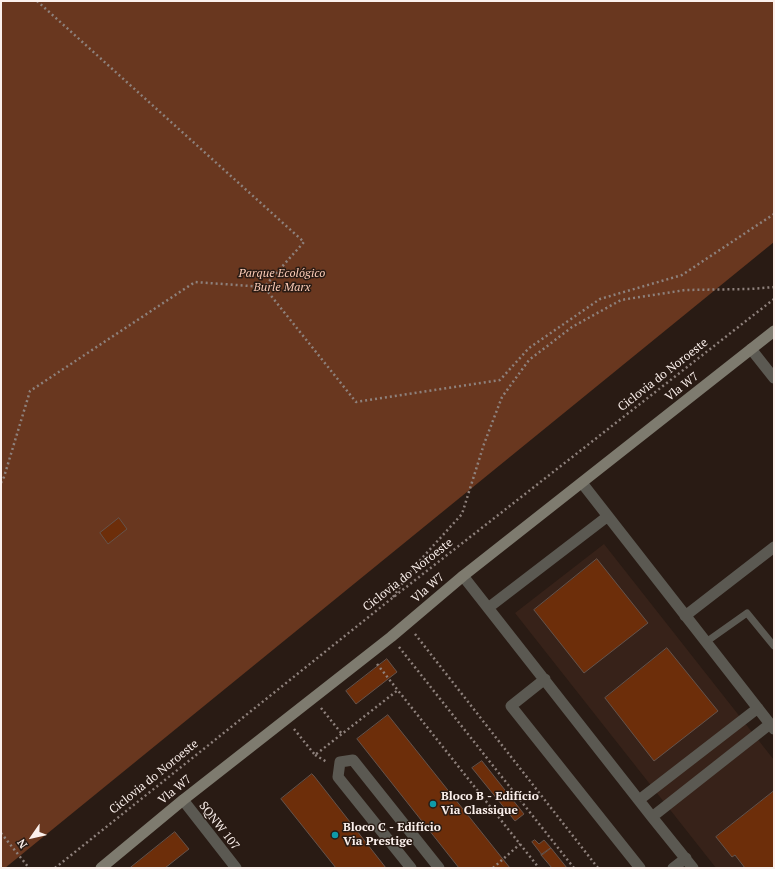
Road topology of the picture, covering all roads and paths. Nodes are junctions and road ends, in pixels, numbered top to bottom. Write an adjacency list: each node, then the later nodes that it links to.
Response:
1 (37, 1): 4 (path)
2 (774, 214): 4 (path)
3 (774, 286): 14 (path)
4 (264, 287): 10 (path)
5 (774, 299): 14 (path, Ciclovia do Noroeste)
6 (774, 331): 7 (main road, Vla W7)
7 (751, 349): 8 (street); 9 (main road, Vla W7)
8 (774, 378)
9 (582, 482): 11 (street); 13 (main road, Vla W7)
10 (1, 484)
11 (608, 516): 15 (street); 16 (street)
12 (774, 546): 16 (street)
13 (463, 576): 15 (street); 17 (main road, Vla W7)
14 (391, 600): 37 (path, Ciclovia do Noroeste)
15 (488, 608): 22 (street)
16 (685, 616): 19 (street)
17 (407, 624): 18 (main road, Vla W7); 44 (path)
18 (391, 637): 21 (main road, Vla W7); 43 (path)
19 (706, 642): 20 (lane); 25 (street)
20 (774, 646)
21 (370, 654): 23 (path); 24 (main road, Vla W7)
22 (545, 679): 30 (street); 45 (street)
23 (398, 690): 28 (path); 33 (path)
24 (313, 698): 26 (main road, Vla W7); 28 (path)
25 (758, 708): 27 (street); 30 (street)
26 (286, 719): 28 (path); 29 (main road, Vla W7)
27 (772, 726): 31 (street)
28 (342, 734)
29 (183, 800): 35 (street, SQNW 107); 38 (main road, Vla W7)
30 (639, 800): 31 (street)
31 (652, 817): 34 (street)
32 (1, 833): 36 (path)
33 (520, 844): 41 (path); 42 (path)
34 (686, 858): 46 (street); 47 (street)
35 (229, 866)
36 (29, 868)
37 (55, 868)
38 (101, 868)
39 (411, 868): 40 (street)
40 (439, 868)
41 (493, 868)
42 (539, 868)
43 (574, 868)
44 (598, 868)
45 (640, 868)
46 (673, 868)
47 (693, 868)

